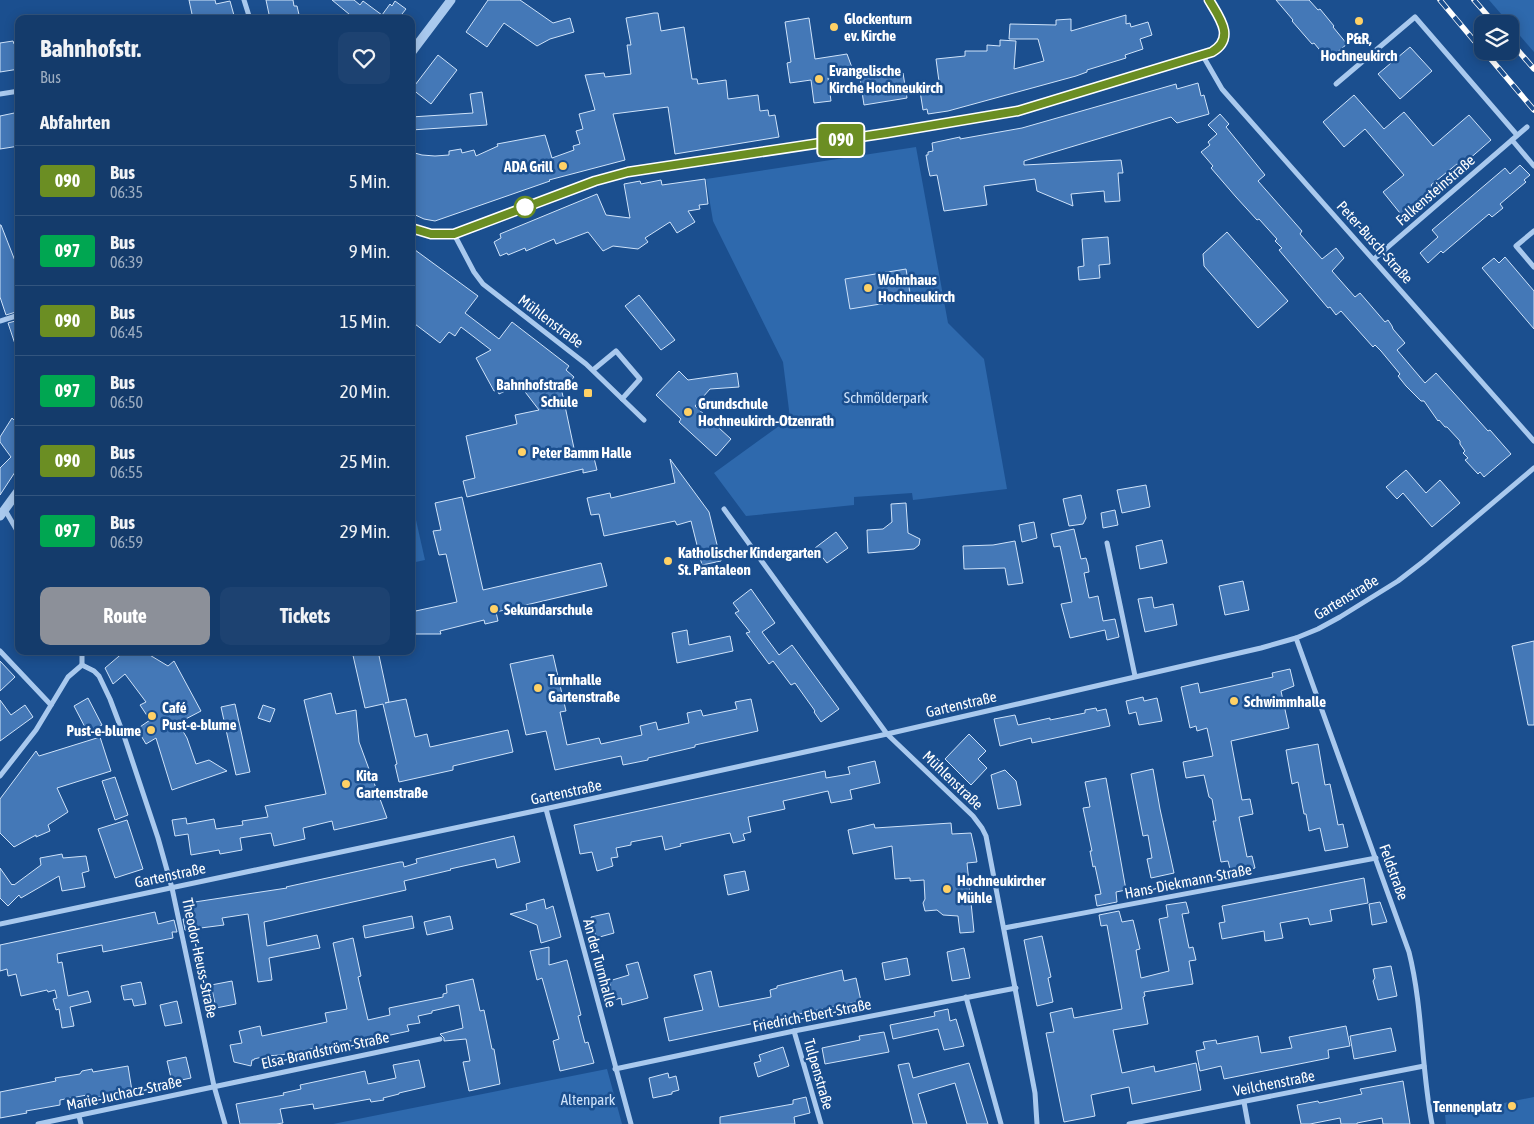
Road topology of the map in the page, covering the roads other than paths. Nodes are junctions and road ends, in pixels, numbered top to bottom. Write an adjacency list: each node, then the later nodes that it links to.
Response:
1 (244, 0): 4 (street)
2 (451, 0): 5 (street)
3 (1208, 0): 6 (street)
4 (249, 15)
5 (415, 48)
6 (1203, 56): 16 (street); 17 (street, Peter-Busch-Straße)
7 (1336, 84): 11 (street)
8 (15, 91): 9 (street)
9 (0, 94)
10 (1527, 127): 11 (street, Falkensteinstraße)
11 (1517, 136): 12 (street, Falkensteinstraße)
12 (1512, 140): 13 (street); 17 (street, Falkensteinstraße)
13 (1534, 166)
14 (415, 229): 16 (street)
15 (1534, 231): 18 (street)
16 (454, 234): 21 (street, Mühlenstraße)
17 (1374, 259): 24 (street, Peter-Busch-Straße)
18 (1534, 267)
19 (15, 316): 20 (street)
20 (0, 321)
21 (593, 370): 22 (street, Mühlenstraße); 22 (street)
22 (622, 399): 23 (street, Mühlenstraße)
23 (644, 420)
24 (1534, 441)
25 (1534, 468): 31 (street, Gartenstraße)
26 (15, 496): 28 (street)
27 (724, 509): 37 (street, Mühlenstraße)
28 (3, 513): 29 (street)
29 (15, 529)
30 (1107, 543): 35 (street)
31 (1296, 638): 35 (street, Gartenstraße); 40 (street, Feldstraße)
32 (0, 651): 36 (street)
33 (82, 655): 34 (street)
34 (82, 665): 36 (street); 41 (street, Theodor-Heuss-Straße)
35 (1135, 676): 37 (street, Gartenstraße)
36 (51, 705): 38 (street)
37 (887, 734): 39 (street, Gartenstraße); 43 (street, Mühlenstraße)
38 (0, 776)
39 (546, 809): 41 (street, Gartenstraße); 49 (street, An der Turnhalle)
40 (1376, 858): 43 (street, Hans-Diekmann-Straße); 48 (street, Feldstraße)
41 (172, 888): 42 (street, Gartenstraße); 50 (street, Theodor-Heuss-Straße)
42 (0, 924)
43 (1004, 928): 44 (street, Mühlenstraße)
44 (1016, 988): 45 (street, Friedrich-Ebert-Straße); 59 (street, Mühlenstraße)
45 (966, 998): 46 (street, Friedrich-Ebert-Straße); 58 (street)
46 (794, 1031): 49 (street, Friedrich-Ebert-Straße); 57 (street, Tulpenstraße)
47 (440, 1039): 50 (street, Elsa-Brandström-Straße)
48 (1424, 1066): 51 (street, Veilchenstraße); 62 (street, Feldstraße)
49 (615, 1069): 56 (street, An der Turnhalle)
50 (214, 1086): 52 (street, Marie-Juchacz-Straße); 55 (street, Theodor-Heuss-Straße)
51 (1244, 1102): 60 (street, Veilchenstraße); 61 (street)
52 (79, 1116): 53 (street, Marie-Juchacz-Straße); 54 (street)
53 (38, 1124)
54 (81, 1124)
55 (225, 1124)
56 (631, 1124)
57 (821, 1124)
58 (1001, 1124)
59 (1037, 1124)
60 (1129, 1124)
61 (1248, 1124)
62 (1432, 1124)

